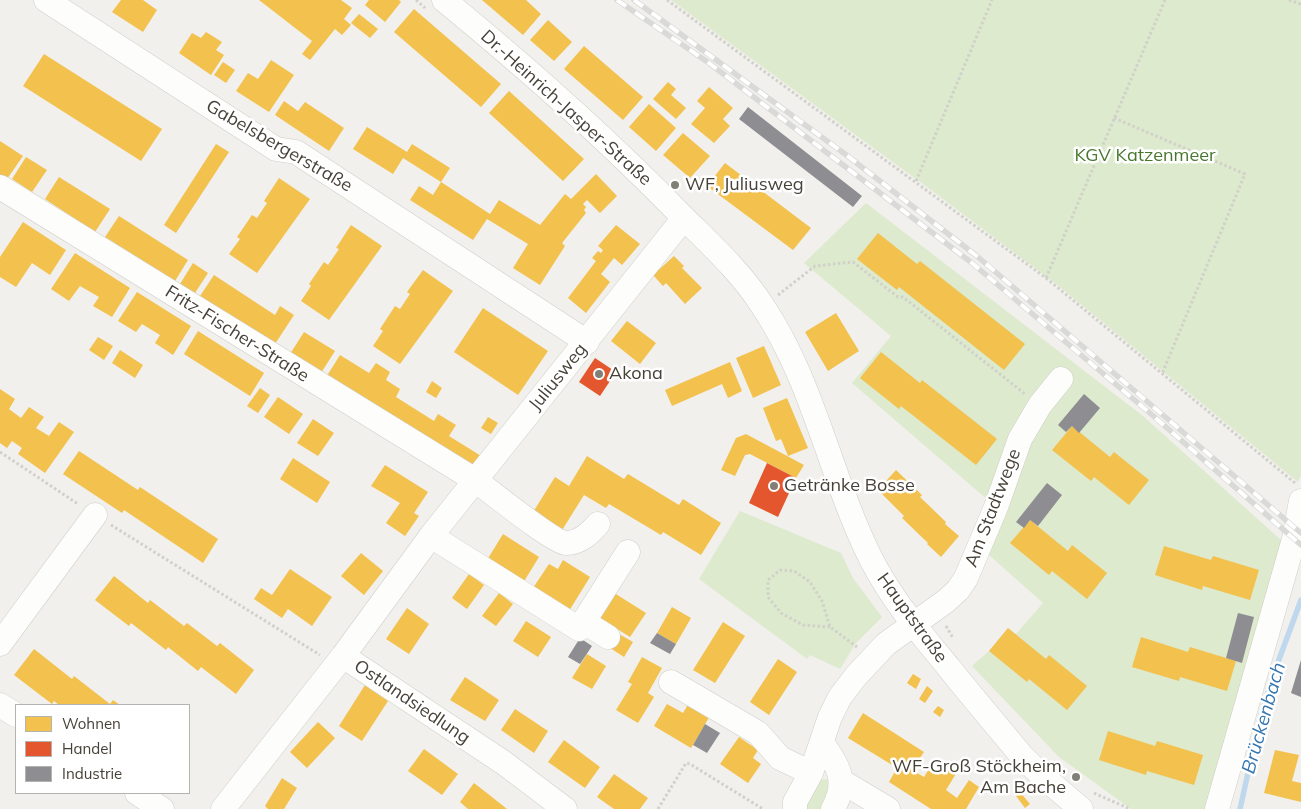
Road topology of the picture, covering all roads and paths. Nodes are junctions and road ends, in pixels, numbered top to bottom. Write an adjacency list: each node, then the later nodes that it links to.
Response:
1 (46, 0): 14 (street, Gabelsbergerstraße)
2 (444, 0): 11 (street, Dr.-Heinrich-Jasper-Straße)
3 (667, 0): 9 (path)
4 (992, 0): 9 (path)
5 (1165, 0): 8 (path)
6 (1289, 0): 7 (path)
7 (1301, 4)
8 (1114, 118): 12 (path); 15 (path)
9 (916, 181): 12 (path)
10 (0, 187): 19 (street, Fritz-Fischer-Straße)
11 (684, 218): 13 (street, Hauptstraße); 14 (street, Juliusweg)
12 (1046, 278): 15 (path)
13 (763, 305): 17 (path); 26 (street, Hauptstraße)
14 (587, 342): 19 (street, Juliusweg)
15 (1162, 374): 20 (path)
16 (1060, 379): 17 (street, Am Stadtwege)
17 (1040, 405): 26 (street, Am Stadtwege)
18 (0, 452): 21 (path)
19 (475, 480): 22 (street, Fritz-Fischer-Straße); 23 (street, Juliusweg)
20 (1299, 493): 48 (street)
21 (95, 515): 29 (street); 31 (path)
22 (598, 524)
23 (430, 536): 25 (street); 31 (street, Juliusweg)
24 (628, 552): 25 (street)
25 (584, 622): 28 (street)
26 (913, 625): 30 (street, Am Stadtwege); 47 (street, Hauptstraße)
27 (830, 626): 27 (path); 30 (path)
28 (608, 637)
29 (0, 644)
30 (872, 658): 35 (street, Am Stadtwege)
31 (339, 660): 40 (street, Ostlandsiedlung); 41 (street, Ostlandsiedlung)
32 (671, 682): 36 (street)
33 (0, 705): 34 (street)
34 (15, 714)
35 (822, 743): 36 (street, Am Stadtwege); 37 (street)
36 (811, 773): 44 (street, Am Stadtwege)
37 (842, 781): 45 (street); 46 (street)
38 (139, 794): 39 (street)
39 (162, 809)
40 (223, 809)
41 (565, 809)
42 (658, 809): 43 (path)
43 (763, 809)
44 (796, 809)
45 (833, 809)
46 (888, 809)
47 (1081, 809)
48 (1217, 809)

